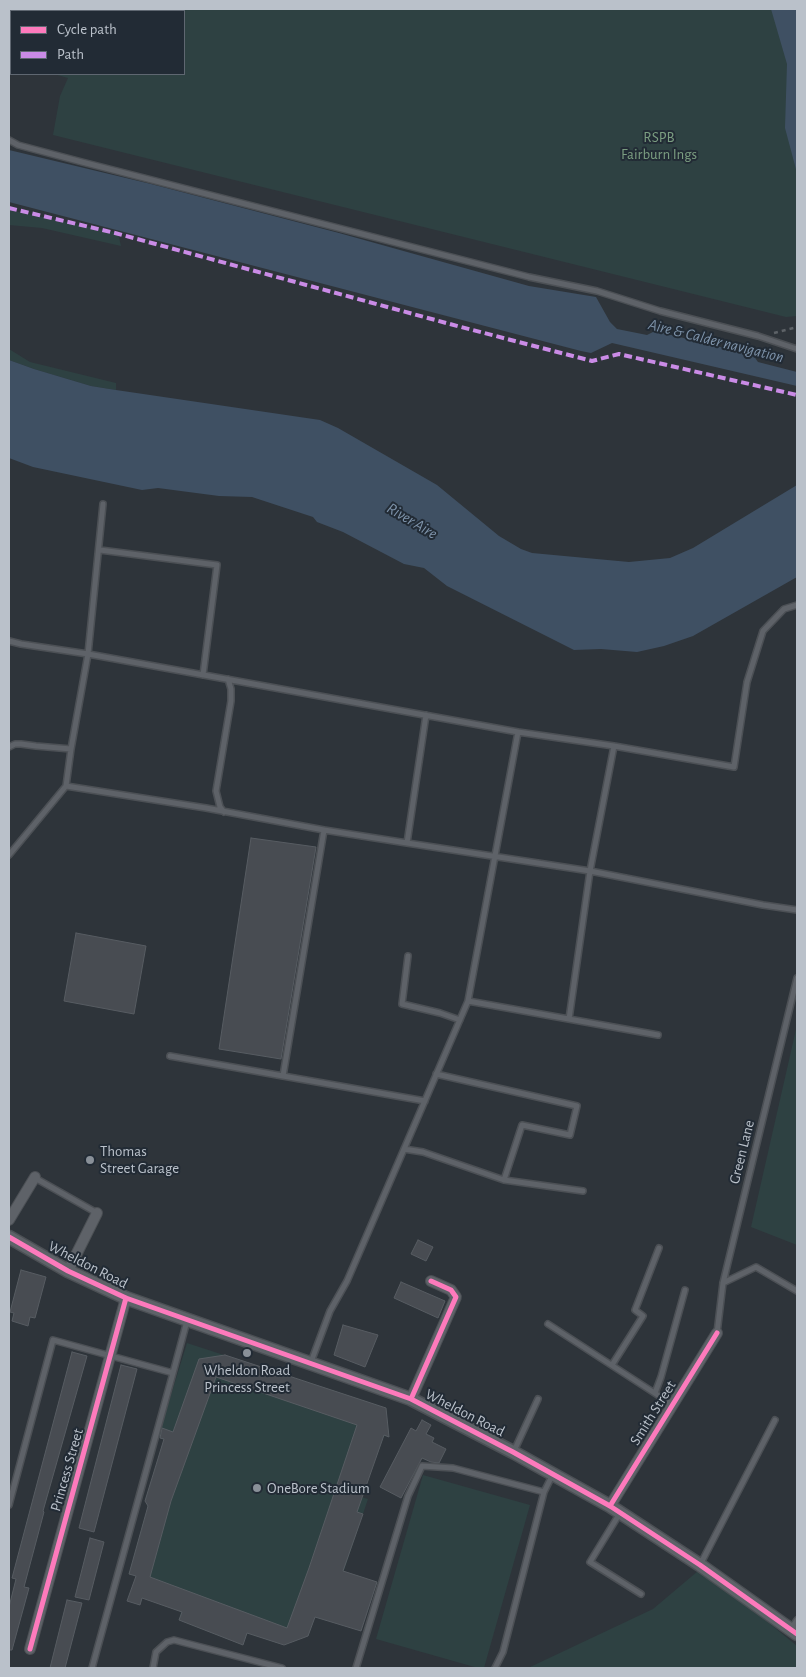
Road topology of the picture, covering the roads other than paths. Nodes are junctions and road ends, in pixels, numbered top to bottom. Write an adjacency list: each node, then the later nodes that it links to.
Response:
1 (9, 140): 2 (lane)
2 (797, 349)
3 (104, 504): 4 (lane)
4 (100, 550): 7 (lane); 8 (lane)
5 (797, 606): 12 (lane)
6 (9, 641): 7 (lane)
7 (88, 654): 8 (lane); 14 (lane)
8 (203, 675): 9 (lane)
9 (228, 679): 10 (lane); 16 (lane)
10 (426, 715): 11 (lane); 18 (lane)
11 (518, 732): 12 (lane); 20 (lane)
12 (614, 746): 21 (lane)
13 (9, 747): 14 (lane)
14 (71, 748): 15 (lane)
15 (66, 786): 16 (lane); 19 (lane)
16 (224, 812): 17 (lane)
17 (324, 830): 18 (lane); 31 (lane)
18 (407, 843): 20 (lane)
19 (9, 855)
20 (496, 856): 21 (lane); 25 (lane)
21 (590, 871): 22 (lane); 26 (lane)
22 (797, 910)
23 (408, 956): 27 (lane)
24 (797, 978): 43 (lane, Green Lane)
25 (468, 1000): 26 (lane); 27 (lane)
26 (569, 1019): 28 (lane)
27 (460, 1020): 30 (lane)
28 (658, 1035)
29 (170, 1056): 31 (lane)
30 (436, 1074): 32 (lane); 35 (lane)
31 (283, 1076): 32 (lane)
32 (425, 1101): 33 (lane)
33 (404, 1150): 35 (lane); 51 (lane)
34 (34, 1177): 37 (lane); 38 (street)
35 (504, 1180): 36 (lane)
36 (583, 1191)
37 (97, 1213): 41 (street)
38 (9, 1220)
39 (9, 1237): 41 (street, Wheldon Road)
40 (659, 1248): 52 (lane)
41 (68, 1271): 46 (street, Wheldon Road)
42 (431, 1281): 55 (street)
43 (723, 1283): 45 (lane); 49 (lane, Green Lane)
44 (684, 1290): 54 (lane)
45 (797, 1291)
46 (126, 1298): 47 (street, Wheldon Road); 50 (street, Princess Street)
47 (188, 1319): 51 (street, Wheldon Road); 53 (lane)
48 (548, 1324): 52 (lane)
49 (716, 1333): 57 (street, Smith Street)
50 (112, 1356): 53 (lane); 62 (lane); 67 (street, Princess Street)
51 (311, 1362): 55 (street, Wheldon Road)
52 (612, 1365): 54 (lane)
53 (173, 1373): 68 (lane)
54 (655, 1393): 57 (lane)
55 (411, 1399): 59 (street, Wheldon Road)
56 (538, 1399): 59 (lane)
57 (673, 1405): 63 (street, Smith Street)
58 (775, 1420): 64 (lane)
59 (513, 1452): 60 (street, Wheldon Road)
60 (553, 1474): 61 (lane); 63 (street, Wheldon Road)
61 (544, 1492): 71 (lane); 72 (lane)
62 (9, 1504)
63 (615, 1509): 64 (street, Wheldon Road); 65 (lane)
64 (700, 1565): 66 (street, Wheldon Road)
65 (641, 1594)
66 (795, 1628)
67 (30, 1649)
68 (92, 1668)
69 (153, 1668): 70 (lane)
70 (282, 1668)
71 (356, 1668)
72 (495, 1668)

